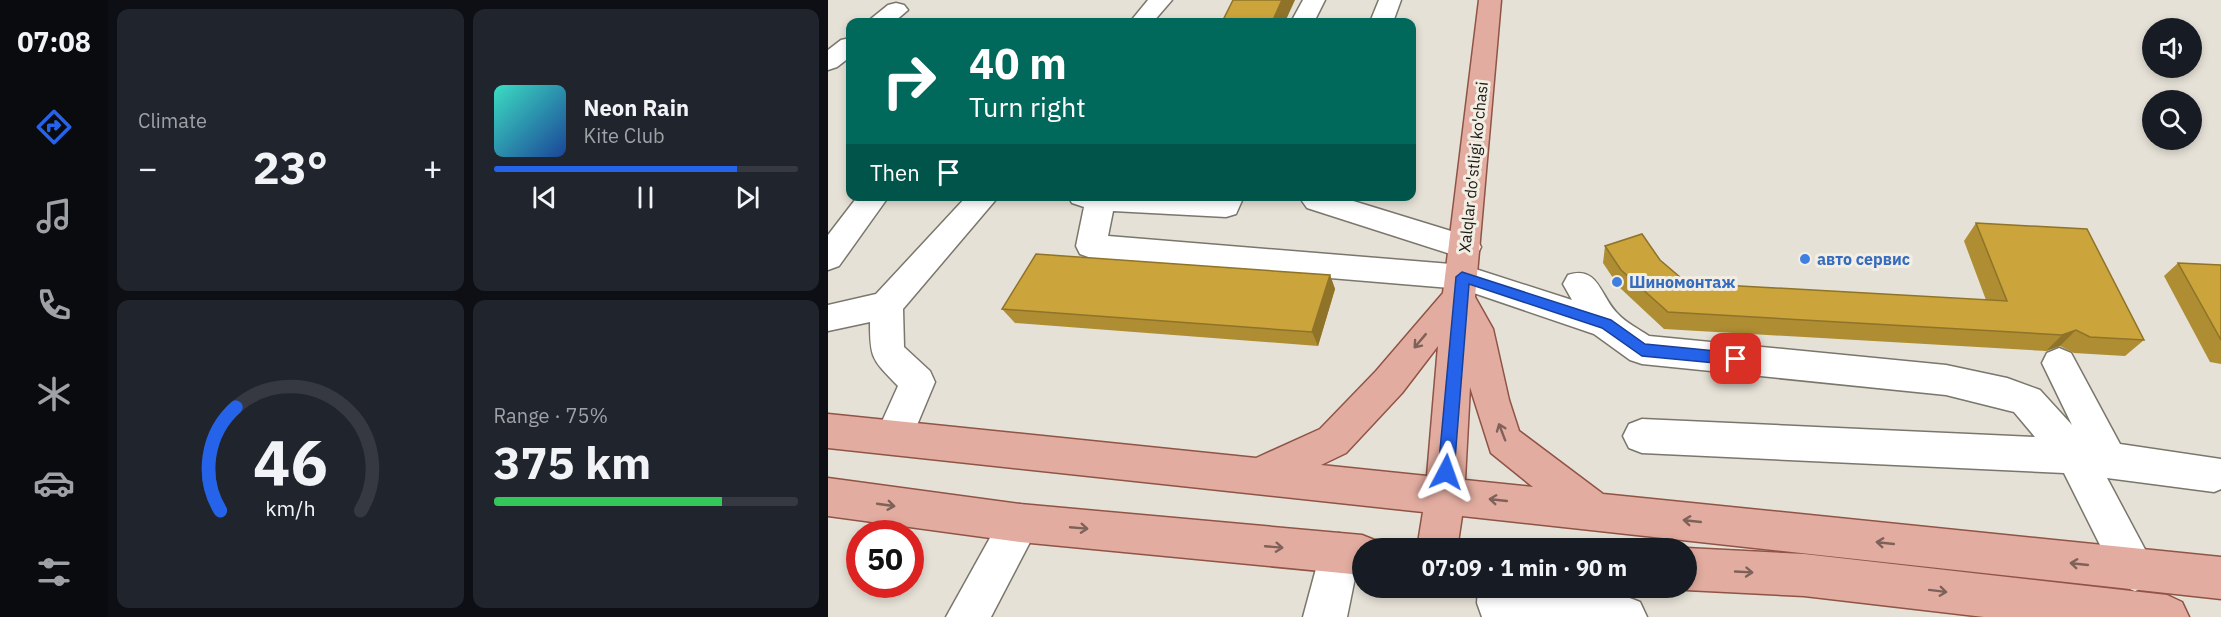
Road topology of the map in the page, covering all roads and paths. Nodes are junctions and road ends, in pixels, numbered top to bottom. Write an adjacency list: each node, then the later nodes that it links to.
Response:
1 (1161, 0): 5 (lane)
2 (1314, 0): 6 (lane)
3 (1390, 0): 7 (lane)
4 (1490, 0): 19 (main road, Xalqlar do'stligi ko'chasi)
5 (1144, 18)
6 (1305, 18)
7 (1383, 18)
8 (846, 48): 9 (lane)
9 (828, 62)
10 (870, 201): 18 (lane)
11 (980, 201): 21 (lane)
12 (1091, 201): 17 (lane)
13 (1134, 201): 16 (lane)
14 (1228, 201): 16 (lane)
15 (1317, 201): 19 (lane)
16 (1192, 205): 17 (lane)
17 (1169, 251): 19 (lane)
18 (828, 258)
19 (1462, 274): 23 (lane); 30 (main road, one-way to 30); 31 (main road, Xalqlar do'stligi ko'chasi); 33 (main road, one-way to 19)
20 (1579, 284): 23 (lane)
21 (886, 305): 22 (lane); 27 (lane)
22 (828, 318)
23 (1606, 324): 28 (lane)
24 (2059, 363): 28 (lane)
25 (828, 431): 27 (main road)
26 (1642, 436): 28 (lane)
27 (894, 438): 30 (main road)
28 (2091, 458): 29 (lane); 38 (lane)
29 (2214, 474)
30 (1260, 476): 31 (main road)
31 (1445, 494): 33 (main road, one-way to 31); 35 (main road, Xalqlar do'stligi ko'chasi)
32 (828, 497): 34 (main road, one-way to 34)
33 (1593, 510): 38 (main road, one-way to 33)
34 (1020, 523): 36 (main road, one-way to 36); 41 (lane)
35 (1439, 538)
36 (1350, 554): 42 (lane)
37 (1697, 569): 44 (main road, one-way to 44)
38 (2135, 570): 39 (main road)
39 (2221, 578)
40 (1498, 603): 43 (lane)
41 (968, 617)
42 (1325, 617)
43 (1625, 617)
44 (2167, 617)

